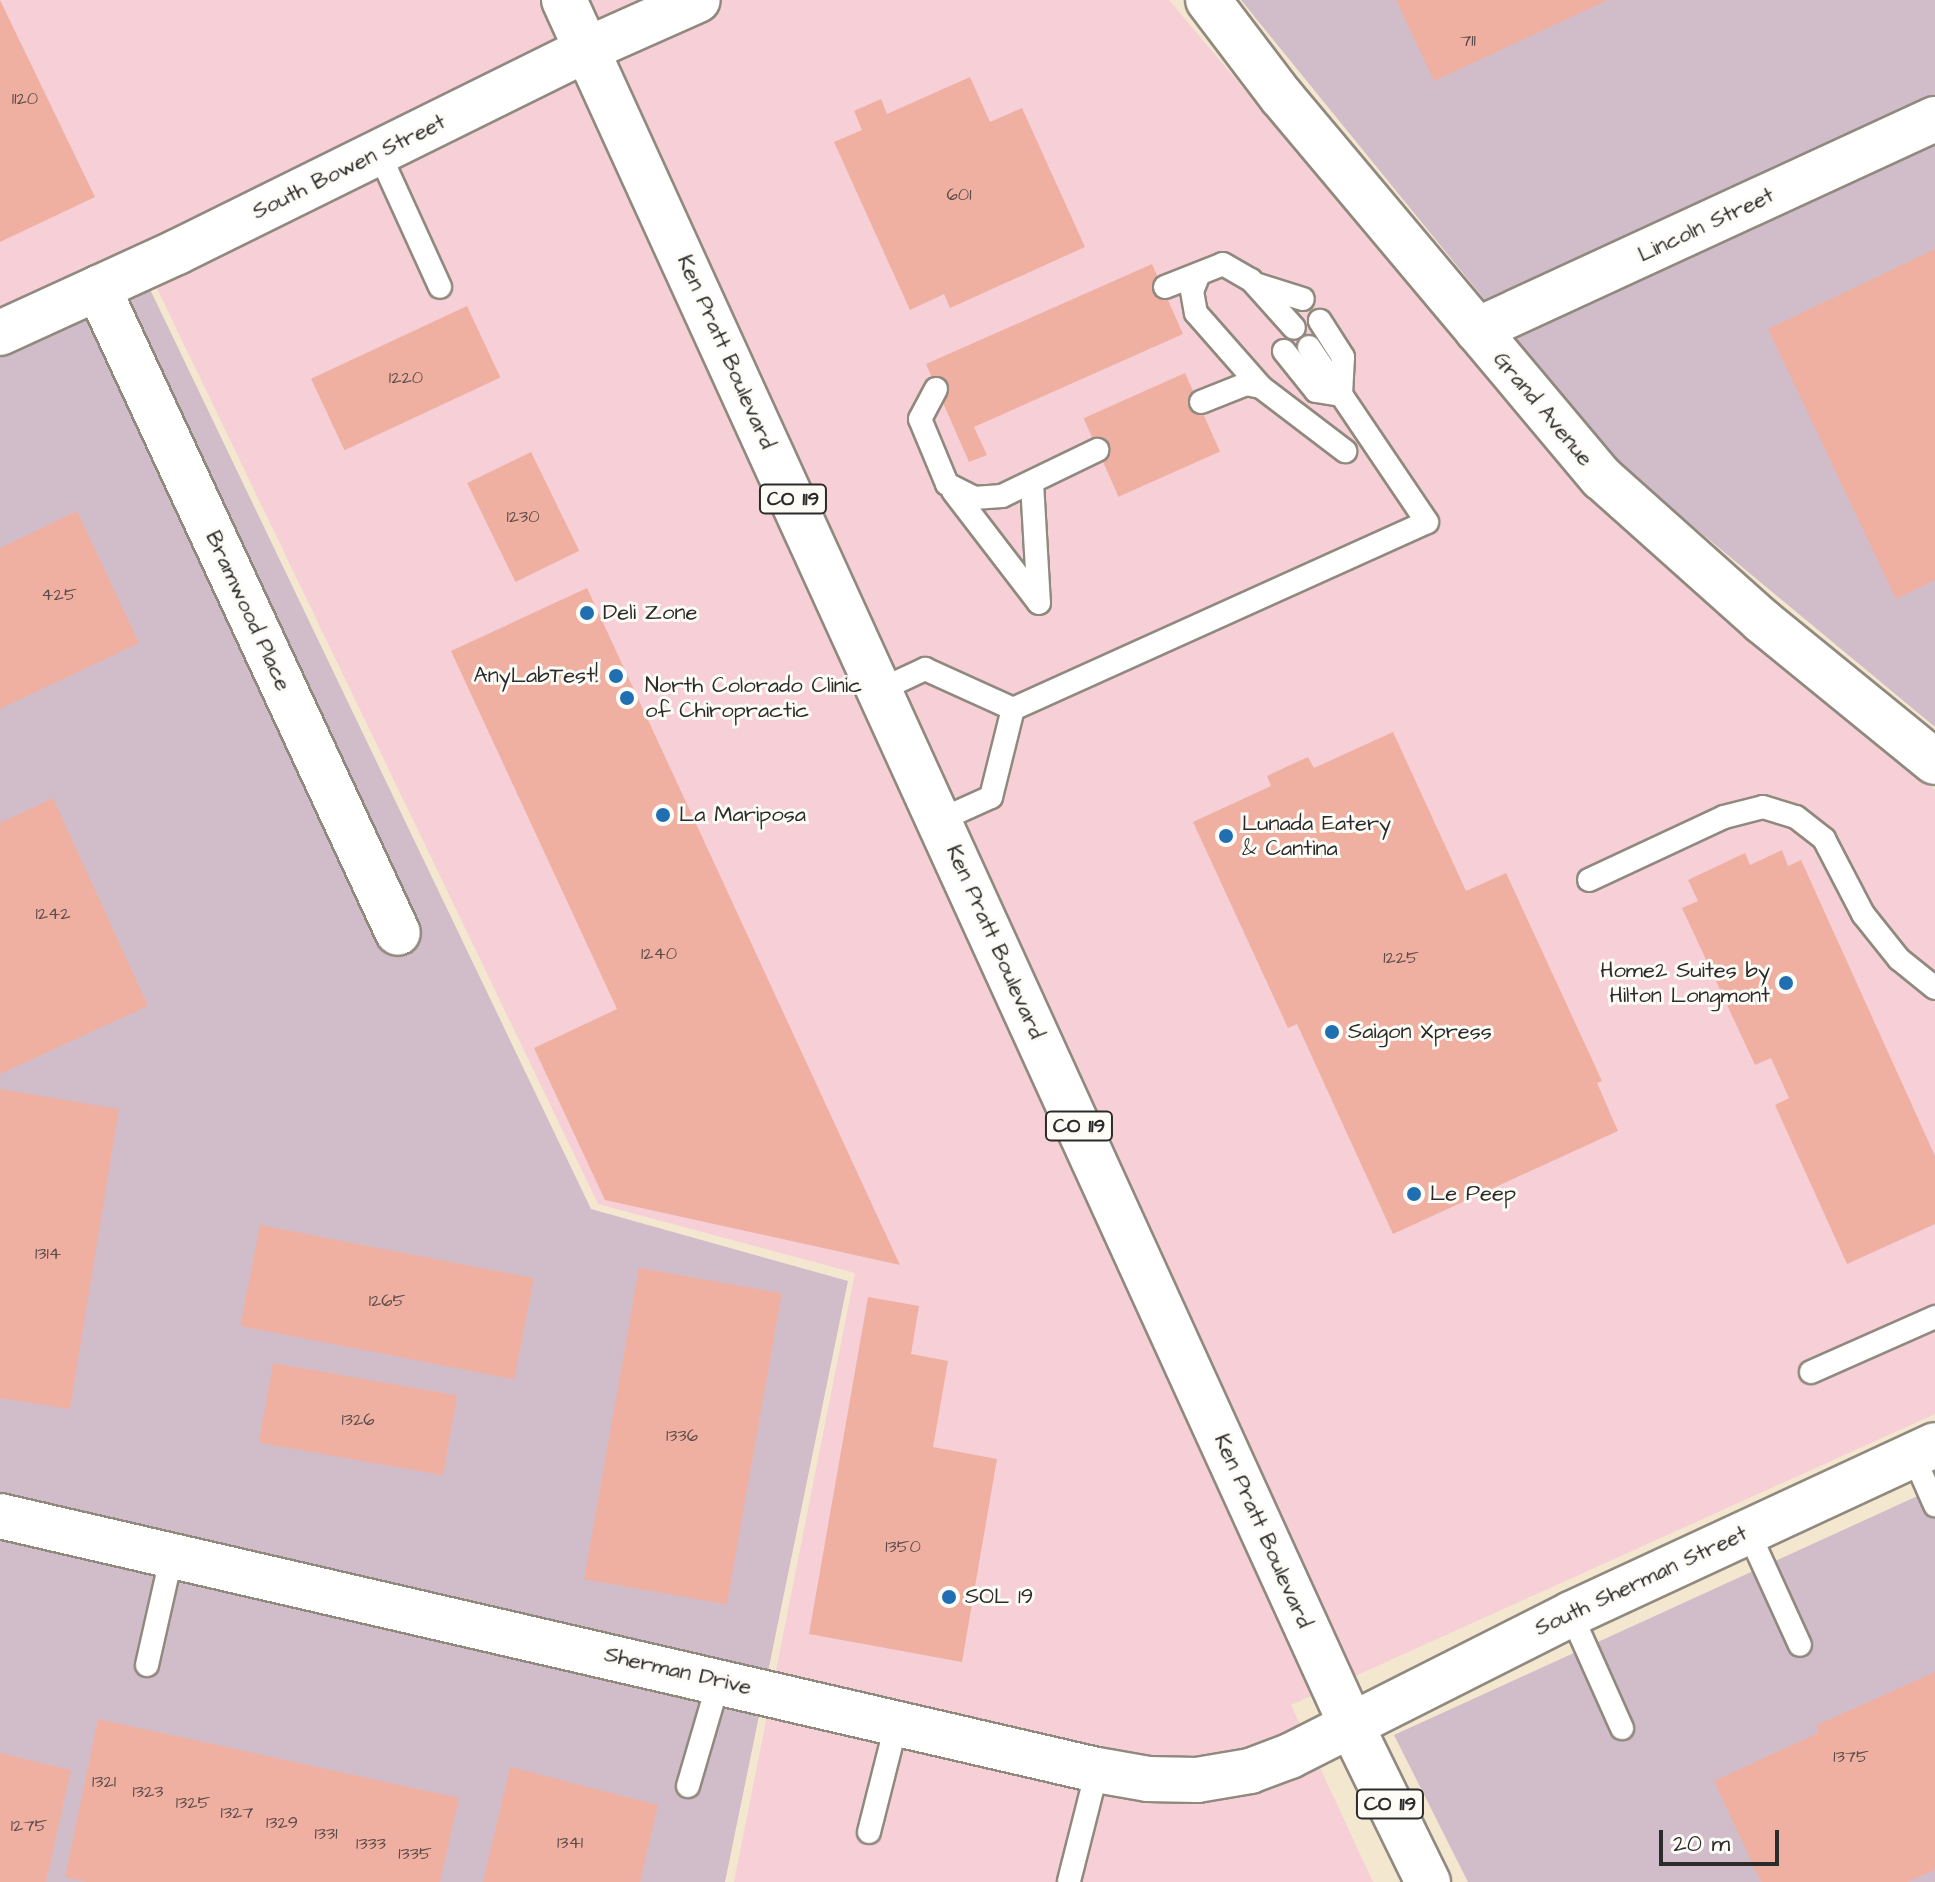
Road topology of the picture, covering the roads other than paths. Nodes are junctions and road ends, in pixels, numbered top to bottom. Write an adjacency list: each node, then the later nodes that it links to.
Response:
1 (564, 0): 4 (main road, Ken Pratt Boulevard / CO 119)
2 (698, 0): 4 (main road, South Bowen Street)
3 (1208, 0): 16 (main road, Grand Avenue)
4 (588, 49): 6 (main road, South Bowen Street); 28 (main road, Ken Pratt Boulevard / CO 119)
5 (1935, 119): 16 (main road, Lincoln Street)
6 (379, 153): 9 (lane); 11 (main road, South Bowen Street)
7 (1199, 274): 8 (lane); 10 (lane); 20 (lane)
8 (1254, 284): 12 (lane); 14 (lane); 15 (lane)
9 (440, 287)
10 (1165, 287)
11 (98, 288): 17 (main road, South Bowen Street); 33 (main road, Bramwood Place)
12 (1303, 299)
13 (1320, 321): 22 (lane)
14 (1294, 328)
15 (1268, 330)
16 (1477, 330): 30 (main road, Grand Avenue)
17 (0, 333)
18 (1309, 347): 22 (lane)
19 (1284, 351): 22 (lane)
20 (1261, 387): 23 (lane); 25 (lane)
21 (936, 389): 27 (lane)
22 (1341, 395): 29 (lane)
23 (1201, 402)
24 (1097, 450): 26 (lane)
25 (1345, 451)
26 (1032, 483): 27 (lane); 27 (lane)
27 (947, 484)
28 (880, 690): 29 (lane); 31 (main road, Ken Pratt Boulevard / CO 119)
29 (1013, 709): 31 (lane)
30 (1935, 762)
31 (940, 820): 47 (main road, Ken Pratt Boulevard / CO 119)
32 (1589, 880): 34 (lane)
33 (398, 933)
34 (1935, 988)
35 (1935, 1317): 36 (lane)
36 (1811, 1372)
37 (1924, 1450): 38 (lane); 40 (main road, South Sherman Street)
38 (1935, 1505)
39 (0, 1516): 41 (main road, Sherman Drive)
40 (1748, 1531): 42 (main road, South Sherman Street); 43 (lane)
41 (172, 1554): 44 (lane); 45 (main road, Sherman Drive)
42 (1571, 1614): 47 (main road, South Sherman Street); 48 (lane)
43 (1800, 1645)
44 (147, 1665)
45 (719, 1680): 46 (main road, Sherman Drive); 50 (lane)
46 (897, 1721): 49 (main road, Sherman Drive); 51 (lane)
47 (1352, 1727): 49 (main road, Sherman Drive); 53 (main road, Ken Pratt Boulevard / CO 119)
48 (1622, 1728)
49 (1097, 1770): 52 (lane)
50 (688, 1786)
51 (869, 1832)
52 (1069, 1881)
53 (1428, 1882)

